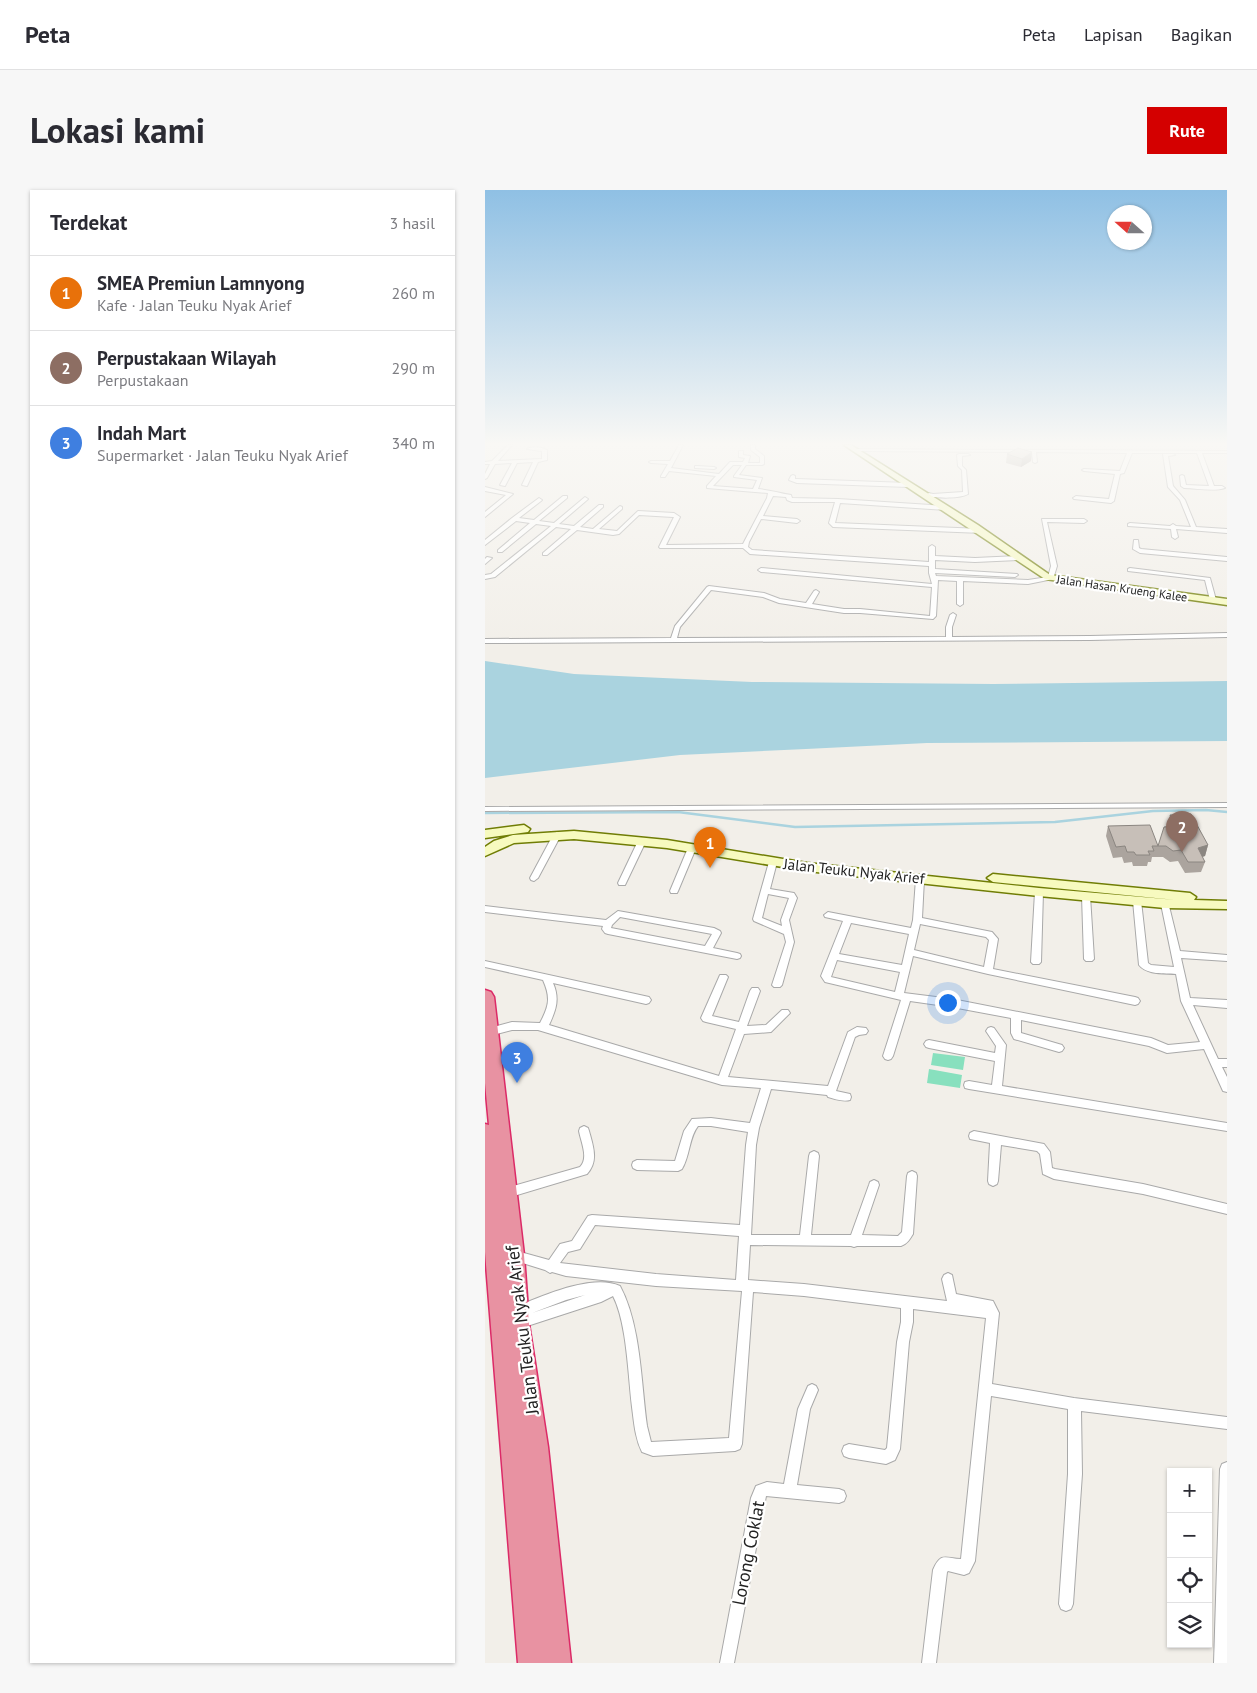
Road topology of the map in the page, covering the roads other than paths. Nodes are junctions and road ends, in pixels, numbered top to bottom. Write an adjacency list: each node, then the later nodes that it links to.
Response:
1 (521, 514): 13 (street)
2 (544, 514): 16 (street)
3 (568, 514): 18 (street)
4 (592, 514): 21 (street)
5 (614, 514): 22 (street)
6 (637, 514): 22 (street)
7 (651, 514): 29 (street)
8 (762, 514): 12 (street)
9 (835, 514): 23 (street)
10 (955, 514): 23 (main road, Jalan Hasan Krueng Kalee)
11 (1189, 514): 20 (street)
12 (760, 517): 14 (street); 29 (street)
13 (514, 519): 16 (street); 27 (street)
14 (797, 521)
15 (1084, 521): 42 (street)
16 (534, 522): 18 (street); 31 (street)
17 (1130, 524): 19 (street)
18 (555, 525): 21 (street); 40 (street)
19 (1173, 526): 20 (street); 25 (street)
20 (1194, 527): 24 (street)
21 (575, 528): 22 (street); 32 (street)
22 (595, 531)
23 (982, 531): 34 (main road, Jalan Hasan Krueng Kalee)
24 (1227, 531)
25 (1175, 537)
26 (1136, 541): 35 (street)
27 (485, 542)
28 (774, 544): 33 (street)
29 (745, 546): 33 (street)
30 (932, 547): 36 (street)
31 (500, 551)
32 (545, 554)
33 (768, 554): 36 (street)
34 (1019, 558): 36 (street); 42 (main road, Jalan Hasan Krueng Kalee)
35 (1227, 559)
36 (932, 564): 39 (street); 41 (street)
37 (761, 570): 44 (street)
38 (1130, 570): 46 (street)
39 (1015, 575)
40 (485, 576)
41 (934, 578): 43 (street); 44 (street)
42 (1051, 578): 43 (street); 46 (main road, Jalan Hasan Krueng Kalee)
43 (960, 579): 48 (street)
44 (935, 586): 49 (street)
45 (816, 592): 49 (street)
46 (1213, 600): 47 (main road, Jalan Hasan Krueng Kalee)
47 (1227, 602)
48 (961, 604)
49 (808, 606): 53 (street)
50 (953, 615): 51 (street)
51 (949, 633): 52 (street); 53 (street)
52 (1227, 634)
53 (674, 635): 54 (street)
54 (485, 641)
55 (1227, 805): 56 (street)
56 (485, 810)
57 (485, 834): 63 (main road, Jalan Teuku Nyak Arief)
58 (557, 835): 59 (main road, Jalan Teuku Nyak Arief); 61 (main road, Jalan Teuku Nyak Arief); 64 (street)
59 (642, 841): 60 (main road, Jalan Teuku Nyak Arief); 66 (street)
60 (692, 848): 62 (main road, Jalan Teuku Nyak Arief); 67 (street)
61 (485, 852)
62 (773, 862): 63 (main road, Jalan Teuku Nyak Arief); 68 (street)
63 (836, 867): 65 (main road, Jalan Teuku Nyak Arief); 71 (main road, Jalan Teuku Nyak Arief)
64 (534, 878)
65 (920, 879): 69 (main road, Jalan Teuku Nyak Arief); 78 (street)
66 (622, 883)
67 (674, 891)
68 (765, 891): 80 (street); 80 (street)
69 (1039, 892): 70 (main road, Jalan Teuku Nyak Arief); 89 (street)
70 (1086, 896): 72 (main road, Jalan Teuku Nyak Arief); 88 (street)
71 (1227, 897)
72 (1137, 901): 73 (main road, Jalan Teuku Nyak Arief); 93 (street)
73 (1165, 904): 74 (main road, Jalan Teuku Nyak Arief); 84 (street)
74 (1227, 905)
75 (485, 909): 79 (street)
76 (828, 915): 77 (street)
77 (848, 918): 81 (street); 86 (street)
78 (917, 920): 81 (street); 92 (street)
79 (608, 923): 82 (street); 82 (street)
80 (788, 932): 96 (street)
81 (914, 932): 83 (street)
82 (708, 949): 85 (street)
83 (909, 952): 91 (street); 92 (street)
84 (1175, 954): 87 (street); 93 (street)
85 (737, 956)
86 (834, 956): 91 (street); 98 (street)
87 (1227, 958)
88 (1089, 959)
89 (1036, 962)
90 (485, 964): 95 (street)
91 (905, 969): 98 (street)
92 (988, 971): 101 (street)
93 (1179, 971): 102 (street)
94 (723, 976): 107 (street)
95 (547, 979): 100 (street); 106 (street)
96 (777, 985)
97 (755, 991): 107 (street)
98 (903, 996): 105 (street); 114 (street)
99 (485, 997): 110 (highway, Jalan Teuku Nyak Arief)
100 (646, 1000)
101 (1135, 1001)
102 (1186, 1001): 103 (street); 112 (street)
103 (1227, 1004)
104 (785, 1013): 107 (street)
105 (1017, 1016): 112 (street); 113 (street)
106 (543, 1027): 110 (street); 118 (street)
107 (742, 1028): 118 (street)
108 (863, 1031): 123 (street)
109 (991, 1031): 115 (street)
110 (489, 1032): 136 (highway, Jalan Teuku Nyak Arief)
111 (929, 1044): 115 (street)
112 (1207, 1045): 116 (street)
113 (1059, 1048)
114 (888, 1056)
115 (999, 1058): 122 (street)
116 (1215, 1062): 117 (street); 121 (street)
117 (1227, 1063)
118 (722, 1081): 119 (street)
119 (767, 1084): 123 (street); 126 (street)
120 (969, 1085): 122 (street)
121 (1227, 1088)
122 (997, 1090): 125 (street)
123 (831, 1091): 124 (street)
124 (846, 1098)
125 (1227, 1127)
126 (754, 1128): 132 (street); 138 (street)
127 (584, 1132): 136 (street)
128 (974, 1136): 129 (street)
129 (996, 1139): 134 (street); 137 (street)
130 (486, 1146): 158 (highway, Jalan Teuku Nyak Arief)
131 (814, 1156): 139 (street)
132 (637, 1164)
133 (912, 1176): 140 (street)
134 (993, 1181)
135 (874, 1185): 140 (street)
136 (506, 1193): 141 (highway, Jalan Teuku Nyak Arief)
137 (1227, 1209)
138 (744, 1235): 139 (street); 142 (street); 144 (street)
139 (805, 1239): 140 (street)
140 (854, 1242)
141 (513, 1255): 142 (street); 147 (highway, Jalan Teuku Nyak Arief)
142 (550, 1266): 144 (street)
143 (948, 1279): 146 (street)
144 (745, 1286): 145 (street); 147 (street)
145 (907, 1304): 146 (street); 152 (street)
146 (993, 1313): 148 (street)
147 (517, 1318): 159 (highway, Jalan Teuku Nyak Arief)
148 (985, 1389): 150 (street); 161 (street)
149 (812, 1390): 154 (street)
150 (1074, 1404): 151 (street); 157 (street)
151 (1227, 1424)
152 (849, 1451)
153 (1227, 1469): 156 (street)
154 (789, 1491): 155 (street, Lorong Coklat); 160 (street, Lorong Coklat)
155 (839, 1496)
156 (1225, 1545): 162 (street)
157 (1066, 1604)
158 (532, 1663)
159 (557, 1663)
160 (727, 1663)
161 (929, 1663)
162 (1221, 1663)

